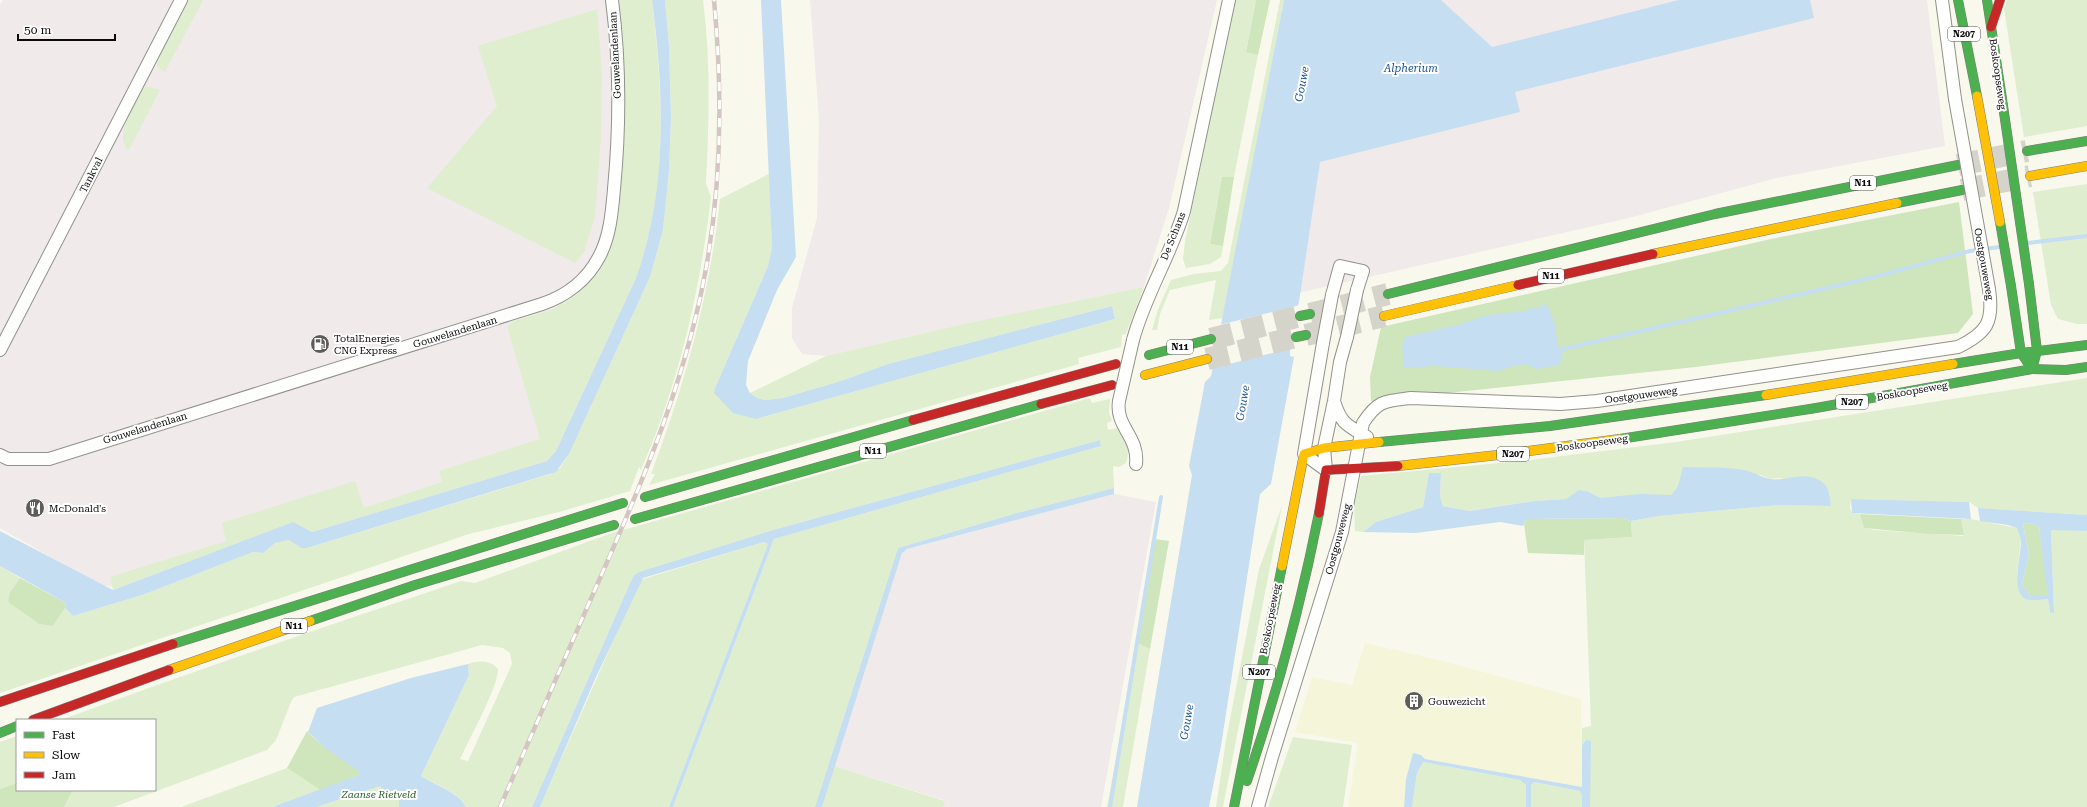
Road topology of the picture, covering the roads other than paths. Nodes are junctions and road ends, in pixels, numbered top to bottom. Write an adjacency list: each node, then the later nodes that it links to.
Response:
1 (181, 0): 23 (street, Tankval)
2 (612, 0): 38 (street, Gouwelandenlaan)
3 (1229, 0): 39 (street, De Schans, bridge)
4 (1942, 0): 34 (street, Oostgouweweg, bridge)
5 (1958, 0): 25 (main road, N207, bridge)
6 (1987, 0): 8 (main road, Boskoopseweg / N207)
7 (2000, 0): 8 (main road)
8 (1991, 27): 24 (main road, Boskoopseweg / N207, bridge)
9 (2087, 141): 10 (main road)
10 (2026, 151)
11 (1958, 165): 15 (main road, N11)
12 (2087, 166): 13 (main road)
13 (2030, 176)
14 (1962, 190): 18 (main road, N11)
15 (1388, 294)
16 (1310, 314): 17 (main road)
17 (1300, 316)
18 (1384, 316)
19 (1306, 335): 20 (main road)
20 (1296, 337)
21 (1211, 339): 26 (main road, N11)
22 (2087, 345): 24 (main road, Boskoopseweg)
23 (0, 350)
24 (2038, 351): 25 (main road, Boskoopseweg); 29 (main road, Boskoopseweg / N207)
25 (2021, 353): 29 (main road); 35 (main road, Boskoopseweg / N207)
26 (1149, 356)
27 (1207, 359): 31 (main road, N11)
28 (1116, 364): 43 (main road, N11)
29 (2032, 368): 30 (main road); 40 (main road, Boskoopseweg / N207)
30 (2087, 368)
31 (1145, 375)
32 (1112, 385): 45 (main road, N11)
33 (1334, 401): 34 (street, Boskoopseweg); 36 (street, Boskoopseweg); 37 (street, Boskoopseweg, bridge)
34 (1359, 438): 35 (street, Boskoopseweg); 36 (main road); 40 (street, Oostgouweweg)
35 (1374, 442)
36 (1324, 448): 37 (main road); 41 (street, Boskoopseweg)
37 (1304, 454): 41 (street); 51 (main road, Boskoopseweg / N207)
38 (0, 455)
39 (1136, 464)
40 (1354, 469): 41 (main road, Boskoopseweg); 42 (main road, N207); 53 (street, Oostgouweweg)
41 (1326, 470): 42 (main road, Boskoopseweg / N207)
42 (1322, 495): 52 (main road, Boskoopseweg / N207)
43 (644, 496)
44 (623, 503): 47 (main road, N11)
45 (635, 519)
46 (614, 525): 48 (main road, N11)
47 (0, 702)
48 (36, 719)
49 (16, 726): 50 (main road)
50 (0, 732)
51 (1234, 807)
52 (1239, 807)
53 (1258, 807)

